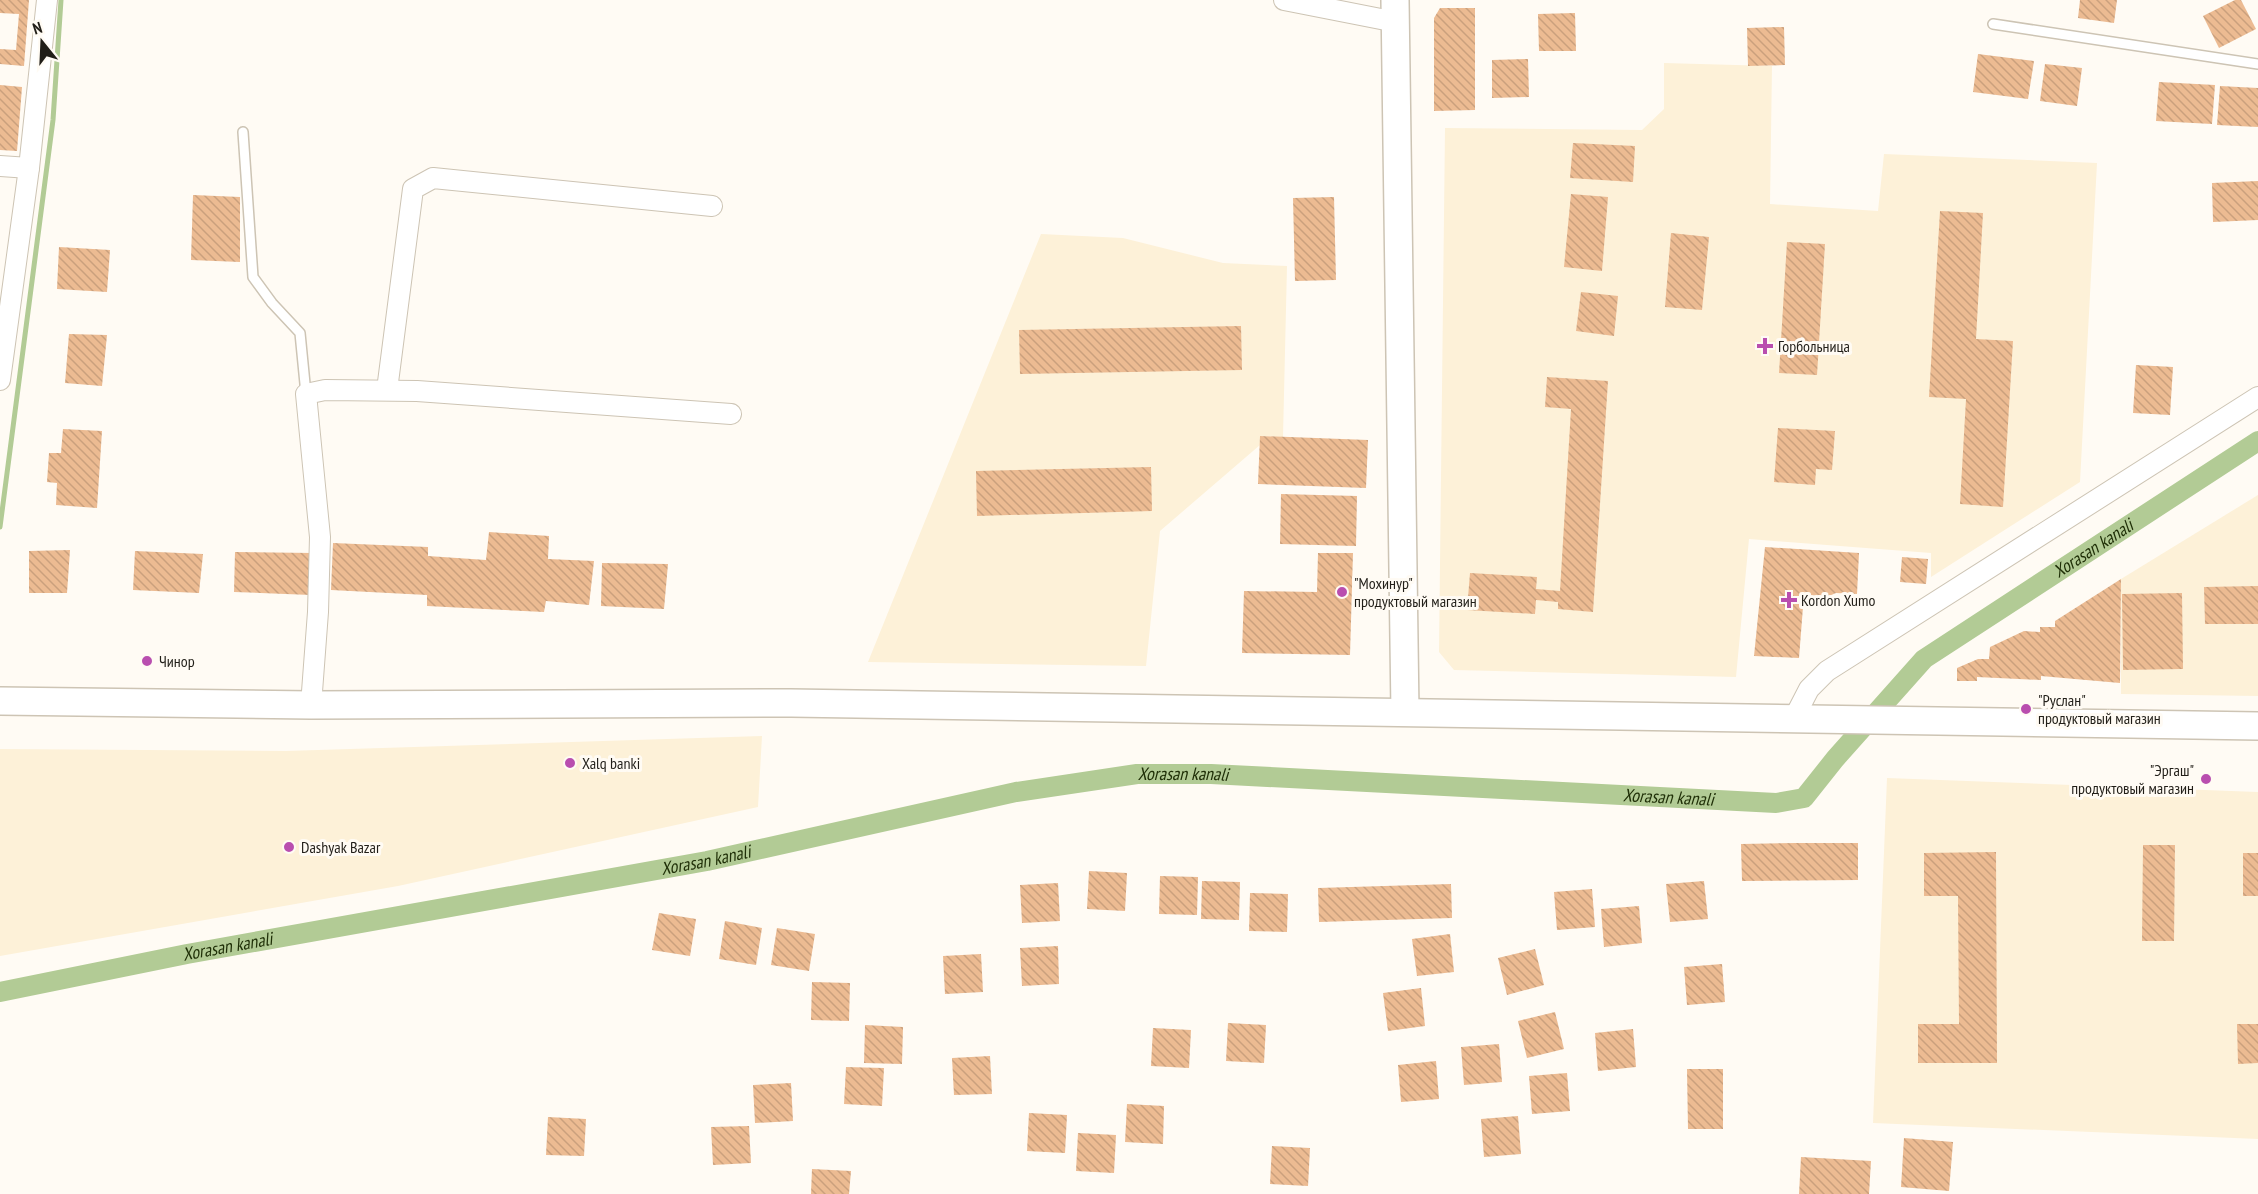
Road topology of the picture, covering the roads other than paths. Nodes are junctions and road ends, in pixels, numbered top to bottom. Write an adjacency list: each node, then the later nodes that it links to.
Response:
1 (47, 0): 8 (street)
2 (1284, 0): 3 (street)
3 (1395, 11): 17 (main road)
4 (1993, 24): 5 (lane)
5 (2258, 64)
6 (243, 132): 12 (lane)
7 (0, 166): 8 (street)
8 (29, 168): 10 (street)
9 (712, 206): 11 (street)
10 (0, 380)
11 (387, 390): 12 (street); 14 (street)
12 (306, 394): 16 (street)
13 (2258, 397): 18 (street)
14 (731, 414)
15 (0, 701): 16 (main road)
16 (311, 705): 17 (main road)
17 (1405, 712): 18 (main road)
18 (1794, 718): 19 (main road)
19 (2258, 726)

